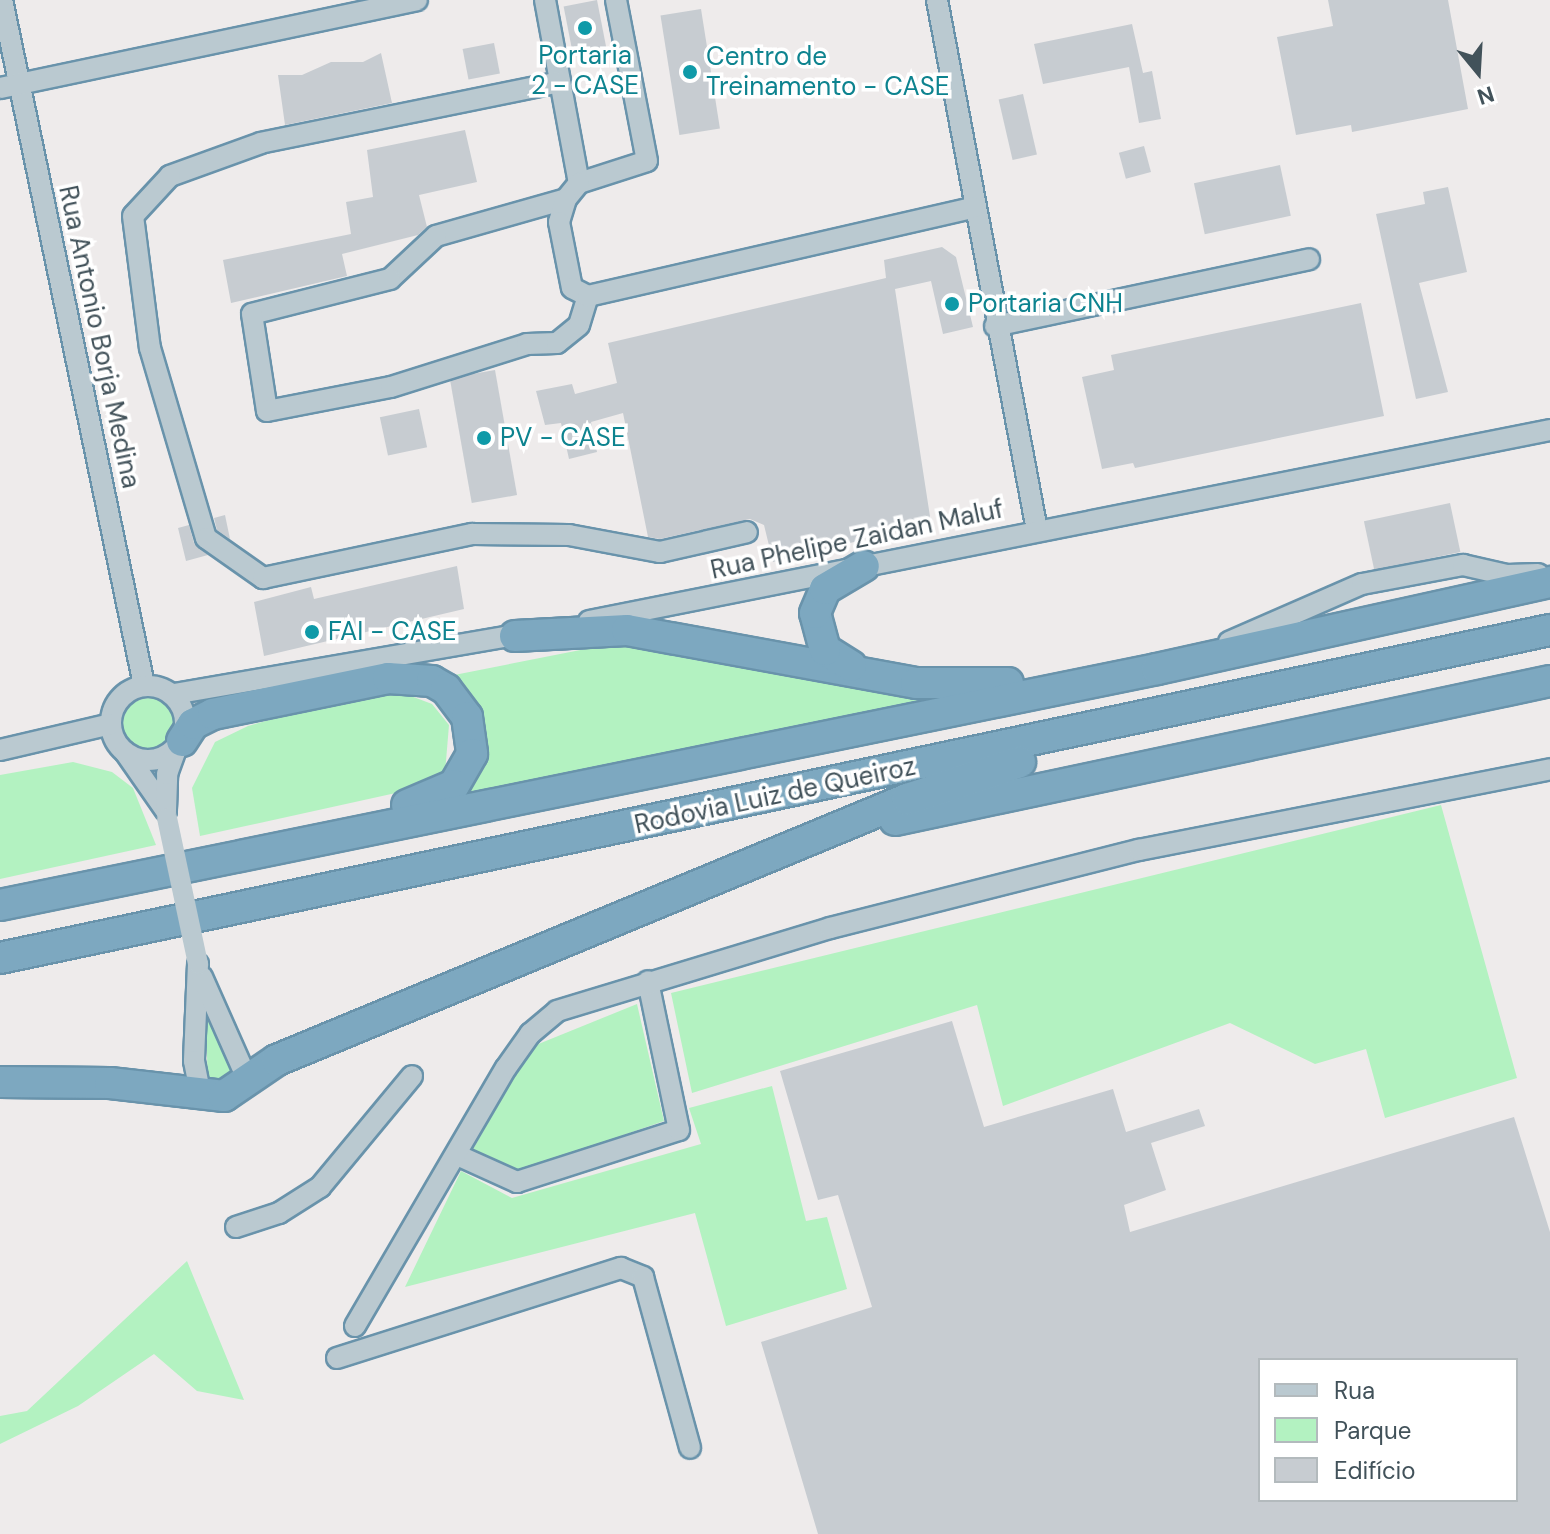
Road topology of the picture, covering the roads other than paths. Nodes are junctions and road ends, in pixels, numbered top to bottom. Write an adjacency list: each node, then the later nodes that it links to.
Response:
1 (2, 0): 7 (street, Rua Antonio Borja Medina)
2 (417, 0): 7 (street)
3 (545, 0): 6 (street)
4 (616, 0): 9 (street)
5 (937, 0): 10 (street)
6 (560, 82): 9 (street); 16 (street)
7 (21, 83): 8 (street); 26 (street, Rua Antonio Borja Medina)
8 (0, 88)
9 (573, 191): 12 (street); 12 (street)
10 (973, 208): 12 (street); 13 (street)
11 (1309, 259): 13 (street)
12 (588, 296)
13 (995, 326): 15 (street)
14 (1550, 430): 15 (street, Rua Phelipe Zaidan Maluf)
15 (1037, 530): 17 (street, Rua Phelipe Zaidan Maluf)
16 (747, 532)
17 (864, 566): 21 (street, Rua Phelipe Zaidan Maluf); 24 (highway)
18 (1550, 572): 22 (street)
19 (1550, 582): 22 (highway, Rodovia Luiz de Queiroz)
20 (1550, 630): 23 (highway, Rodovia Luiz de Queiroz)
21 (515, 636): 24 (highway); 27 (street, Rua Phelipe Zaidan Maluf)
22 (1157, 669): 24 (highway); 35 (highway, Rodovia Luiz de Queiroz)
23 (1366, 670): 34 (highway); 39 (highway, Rodovia Luiz de Queiroz)
24 (871, 674)
25 (1550, 681): 34 (highway)
26 (144, 685): 27 (street); 28 (street)
27 (174, 694): 29 (street)
28 (111, 724): 30 (street); 31 (street)
29 (179, 745): 31 (street); 33 (street); 35 (highway)
30 (0, 750)
31 (124, 751): 33 (street)
32 (1550, 769): 41 (street)
33 (166, 815): 40 (street, bridge)
34 (815, 837): 44 (highway)
35 (235, 855): 36 (highway, Rodovia Luiz de Queiroz)
36 (115, 881): 37 (highway); 38 (highway, Rodovia Luiz de Queiroz)
37 (0, 896)
38 (0, 905)
39 (0, 958)
40 (198, 967): 44 (street); 45 (street)
41 (648, 981): 46 (street); 46 (street)
42 (412, 1076): 47 (street)
43 (0, 1082): 45 (highway)
44 (249, 1083): 45 (highway)
45 (201, 1096)
46 (457, 1155): 48 (street)
47 (236, 1227)
48 (355, 1326)
49 (337, 1358): 50 (street)
50 (690, 1448)

